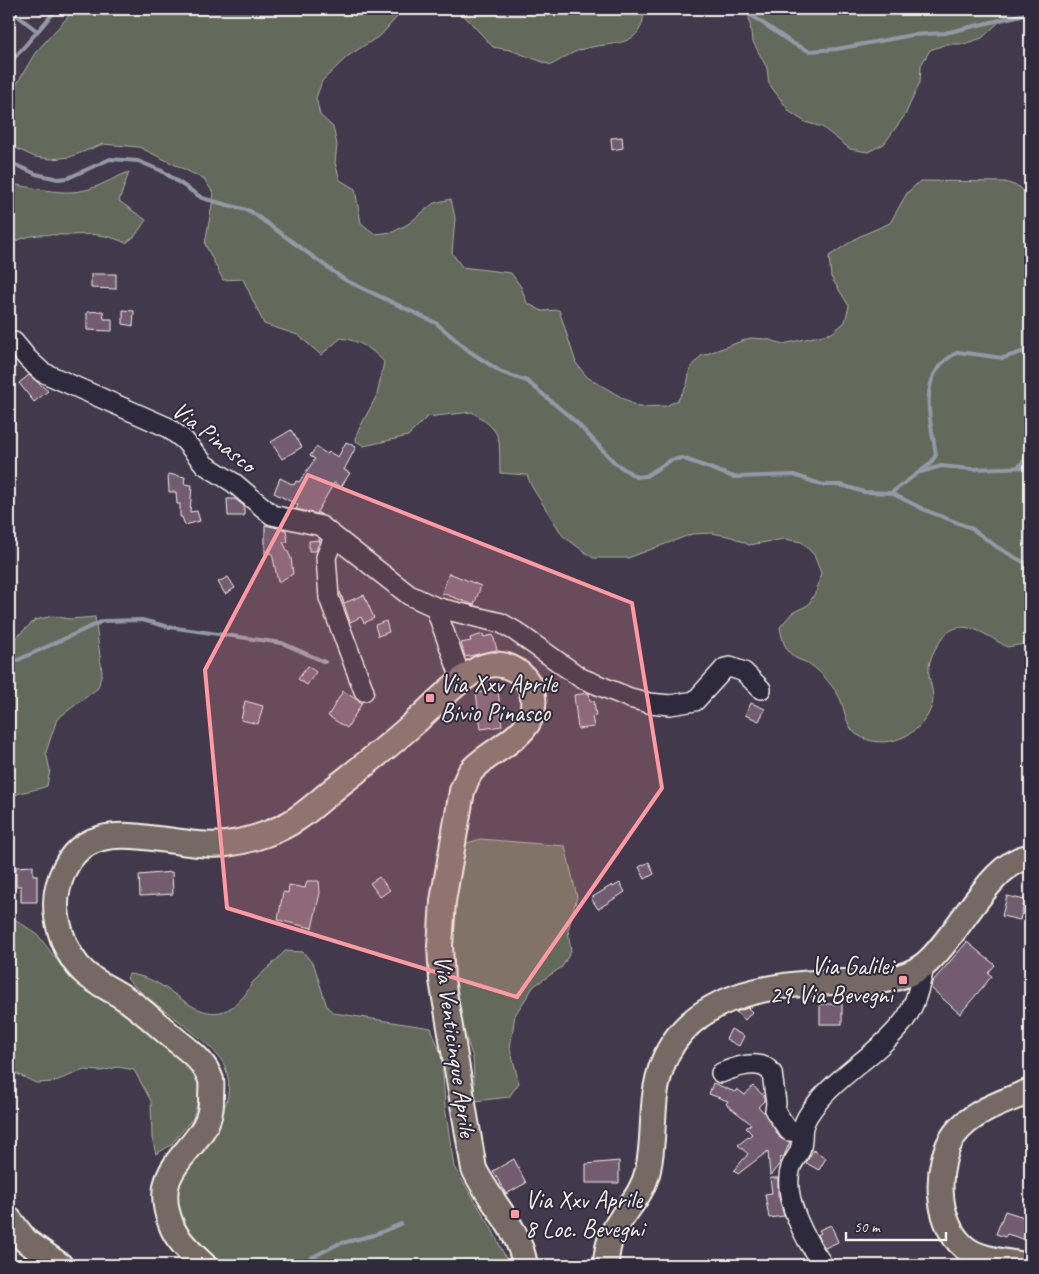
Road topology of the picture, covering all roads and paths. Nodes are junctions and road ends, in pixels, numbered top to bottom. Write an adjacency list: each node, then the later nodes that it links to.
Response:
1 (14, 342): 2 (street, Via Pinasco)
2 (334, 537): 3 (street, Via Pinasco); 6 (street)
3 (435, 607): 4 (street); 5 (street, Via Pinasco)
4 (462, 681): 14 (main road, Via Venticinque Aprile); 15 (main road, Via Venticinque Aprile)
5 (761, 688)
6 (364, 691)
7 (1030, 857): 8 (main road)
8 (924, 964): 11 (street); 16 (main road)
9 (721, 1073): 11 (street)
10 (1030, 1091): 18 (main road)
11 (801, 1132): 17 (street)
12 (9, 1219): 13 (main road)
13 (60, 1265)
14 (204, 1265)
15 (526, 1265)
16 (606, 1265)
17 (822, 1265)
18 (1025, 1265)

